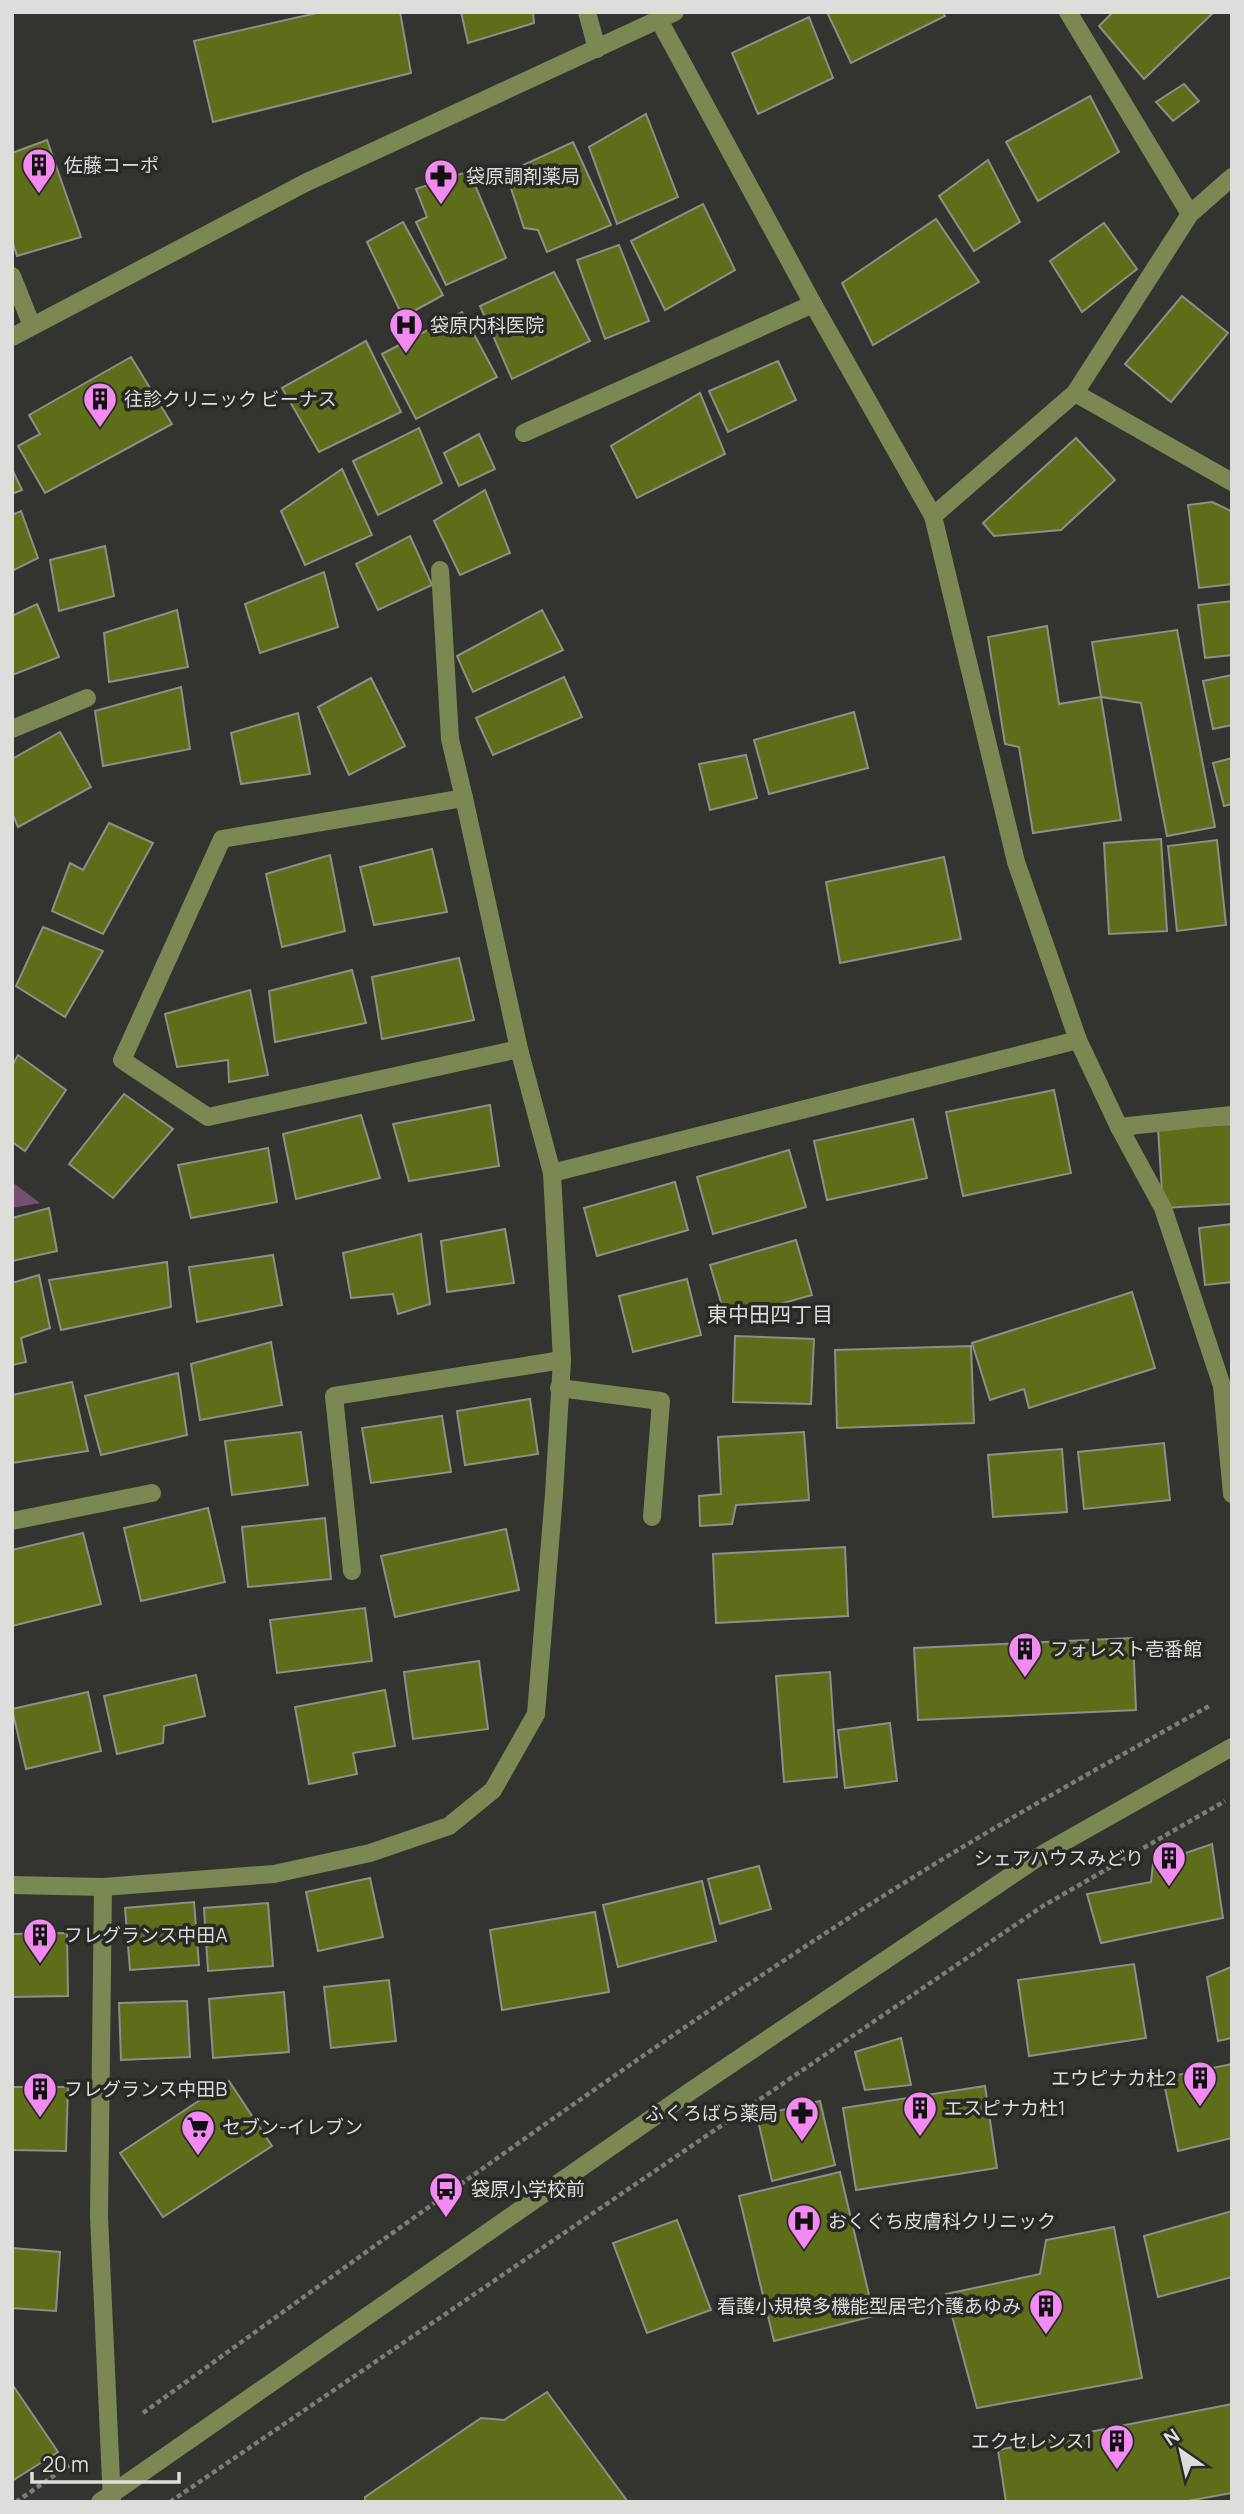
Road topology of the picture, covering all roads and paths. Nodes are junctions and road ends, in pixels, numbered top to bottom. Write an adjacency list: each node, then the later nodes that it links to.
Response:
1 (587, 12): 4 (street)
2 (1068, 12): 6 (street)
3 (667, 16): 4 (street); 8 (street)
4 (597, 48): 9 (street)
5 (1232, 177): 6 (street)
6 (1190, 214): 11 (street)
7 (12, 276): 9 (street)
8 (813, 304): 12 (street); 14 (street)
9 (32, 326): 10 (street)
10 (12, 337)
11 (1074, 393): 13 (street); 14 (street)
12 (524, 433)
13 (1232, 482)
14 (933, 516): 19 (street)
15 (440, 570): 18 (street)
16 (87, 698): 17 (street)
17 (12, 729)
18 (464, 797): 20 (street); 20 (street)
19 (1078, 1040): 22 (street); 23 (street)
20 (519, 1049): 23 (street)
21 (1232, 1115): 22 (street)
22 (1119, 1127): 27 (street)
23 (552, 1173): 24 (street)
24 (562, 1360): 25 (street); 30 (street)
25 (559, 1388): 28 (street); 35 (street)
26 (152, 1493): 29 (street)
27 (1232, 1494)
28 (652, 1517)
29 (12, 1521)
30 (352, 1571)
31 (1211, 1705): 36 (path)
32 (1232, 1748): 37 (street)
33 (1225, 1801): 39 (path)
34 (12, 1885): 35 (street)
35 (103, 1887): 36 (street)
36 (110, 2437): 37 (street); 38 (path)
37 (108, 2499)
38 (16, 2502)
39 (170, 2502)

